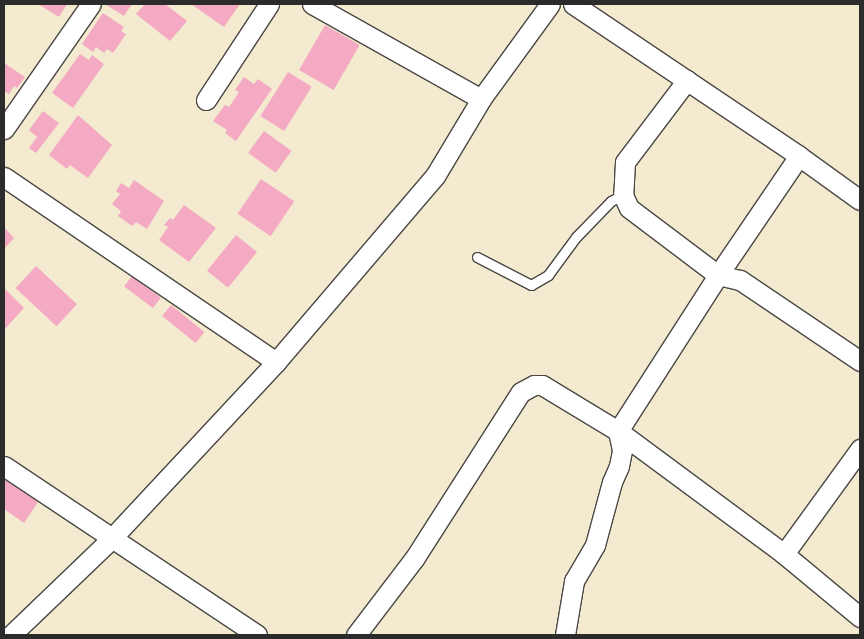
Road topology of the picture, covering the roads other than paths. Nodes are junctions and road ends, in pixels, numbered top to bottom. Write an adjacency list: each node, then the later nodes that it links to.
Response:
1 (91, 4): 9 (street)
2 (268, 4): 8 (street)
3 (312, 4): 7 (street)
4 (550, 4): 7 (street)
5 (573, 4): 6 (street)
6 (687, 80): 10 (street); 12 (street)
7 (481, 99): 17 (street)
8 (206, 100)
9 (4, 129)
10 (799, 156): 13 (street); 15 (street)
11 (4, 177): 17 (street)
12 (623, 195): 14 (lane); 15 (street)
13 (860, 200)
14 (477, 257)
15 (718, 275): 16 (street); 18 (street)
16 (860, 361)
17 (276, 362): 21 (street)
18 (618, 431): 22 (street); 26 (street); 27 (street)
19 (860, 449): 22 (street)
20 (4, 466): 21 (street)
21 (112, 538): 24 (street); 25 (street)
22 (784, 554): 23 (street)
23 (860, 617)
24 (11, 635)
25 (257, 635)
26 (356, 635)
27 (565, 635)

